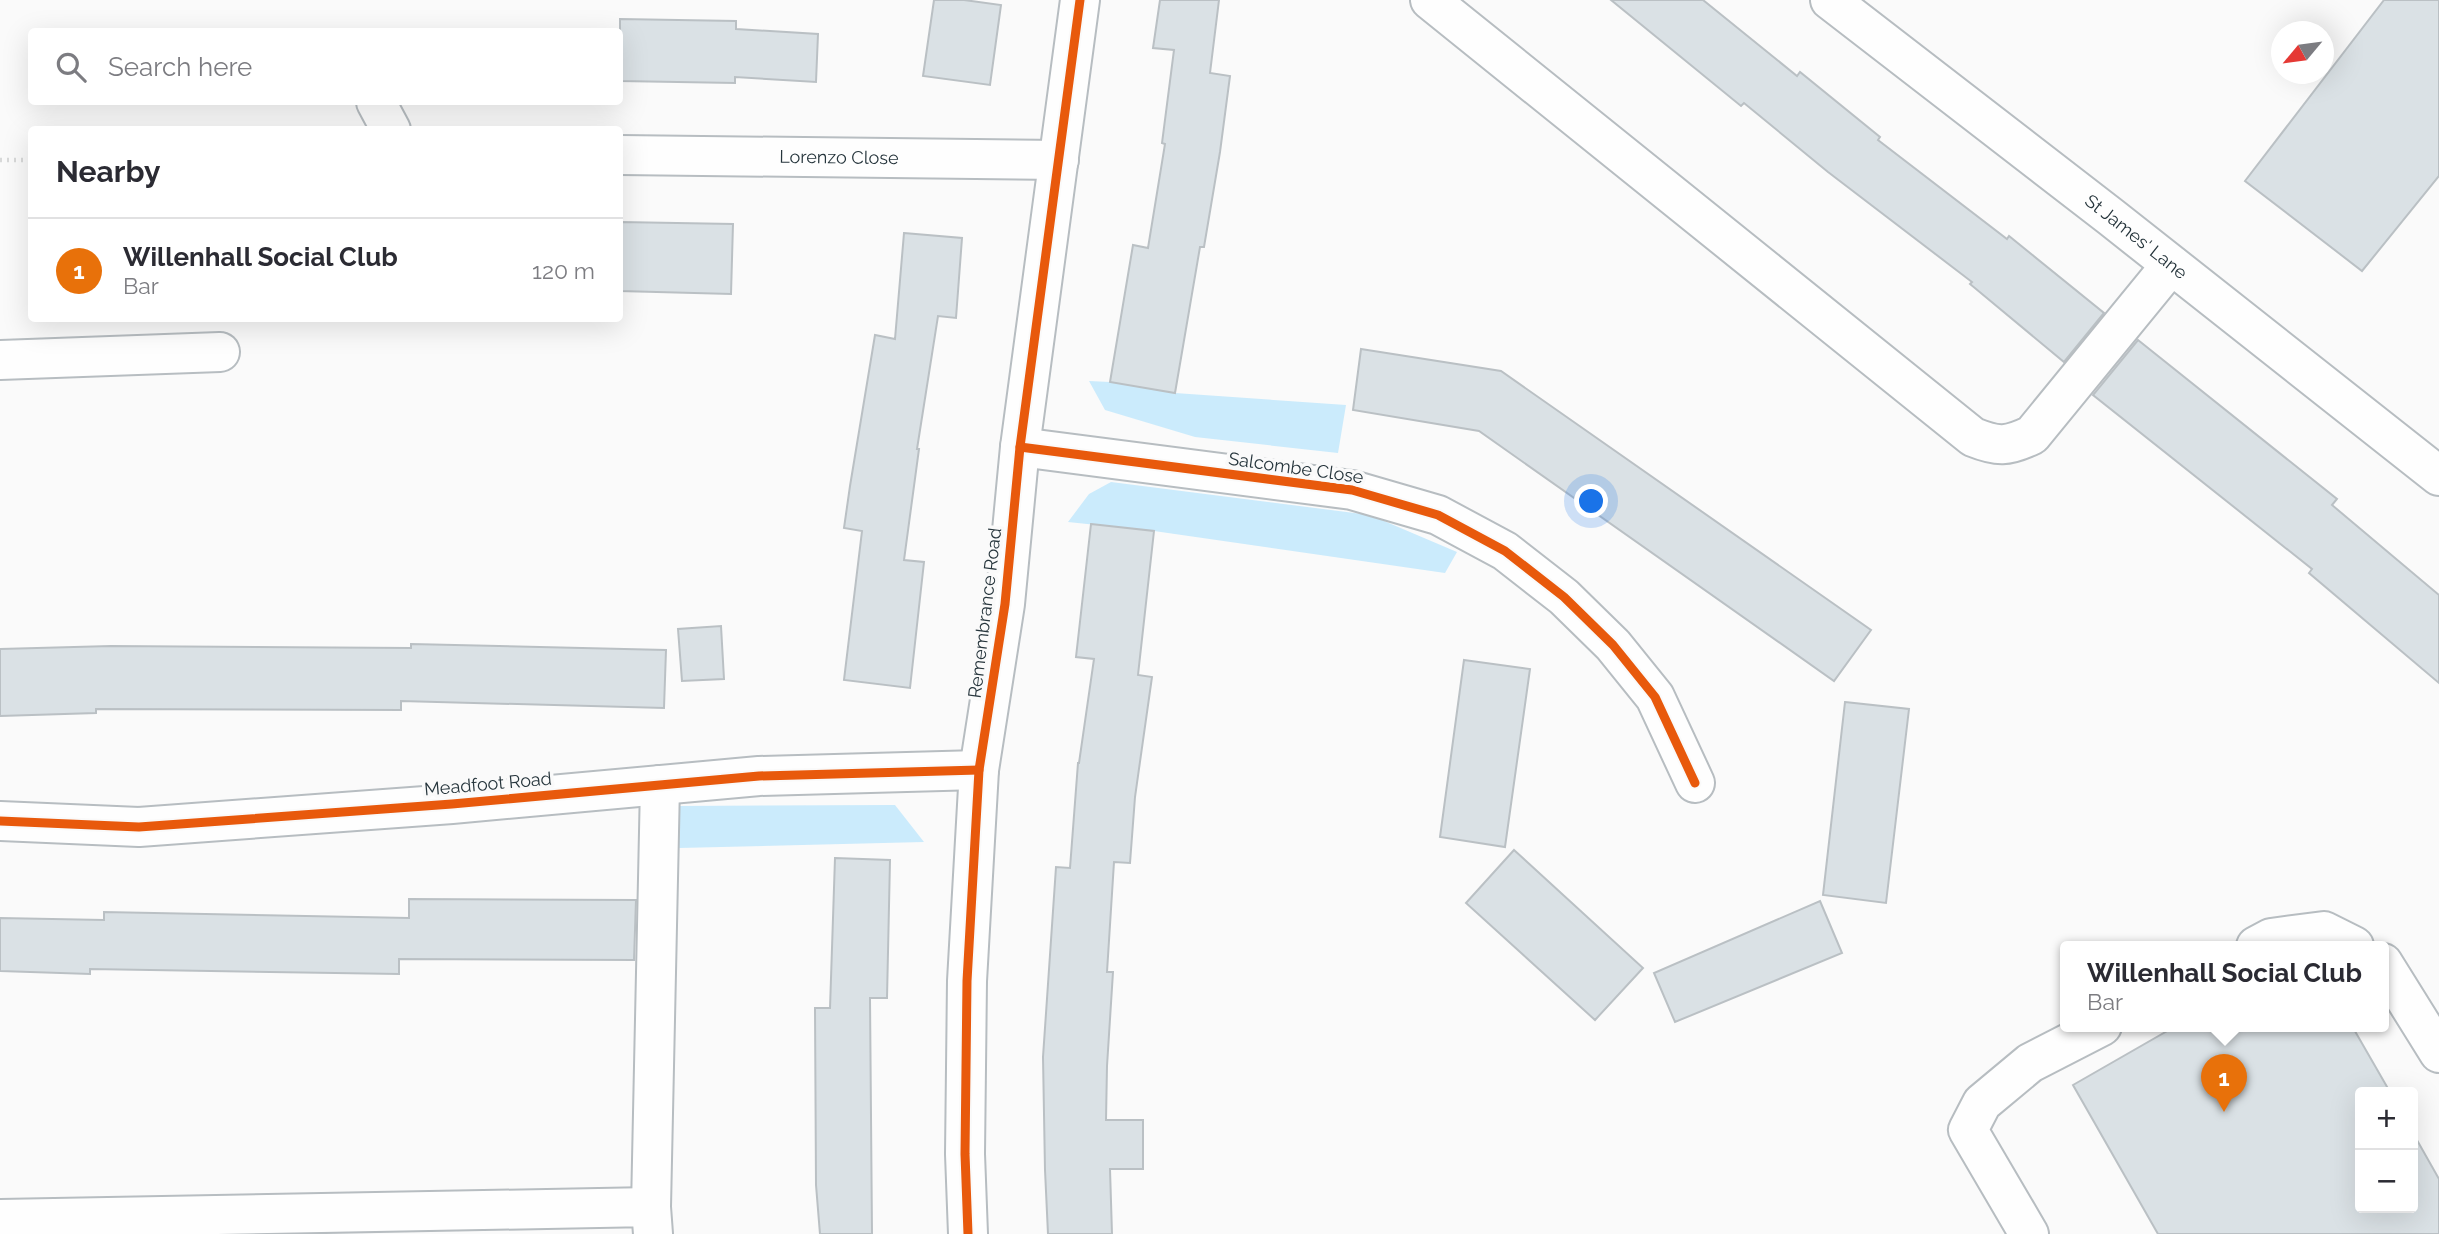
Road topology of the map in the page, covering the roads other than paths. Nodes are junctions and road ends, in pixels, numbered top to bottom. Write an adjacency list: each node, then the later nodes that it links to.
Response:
1 (1080, 0): 7 (street, Remembrance Road)
2 (1430, 0): 8 (street)
3 (1830, 0): 8 (street, St James' Lane)
4 (378, 105): 5 (street)
5 (389, 126)
6 (623, 155): 7 (street, Lorenzo Close)
7 (1059, 160): 11 (street, Remembrance Road)
8 (2171, 265): 12 (street, St James' Lane)
9 (220, 352): 10 (street)
10 (0, 360)
11 (1020, 447): 13 (street, Remembrance Road); 14 (street, Salcombe Close)
12 (2439, 476)
13 (979, 770): 15 (street, Meadfoot Road); 24 (street, Remembrance Road)
14 (1695, 783)
15 (660, 785): 16 (street, Meadfoot Road); 23 (street)
16 (0, 821)
17 (2265, 941): 18 (street)
18 (2344, 941)
19 (2389, 972): 21 (street)
20 (2090, 1032): 25 (street)
21 (2439, 1053)
22 (0, 1219): 23 (street)
23 (652, 1221)
24 (968, 1234)
25 (2029, 1234)

